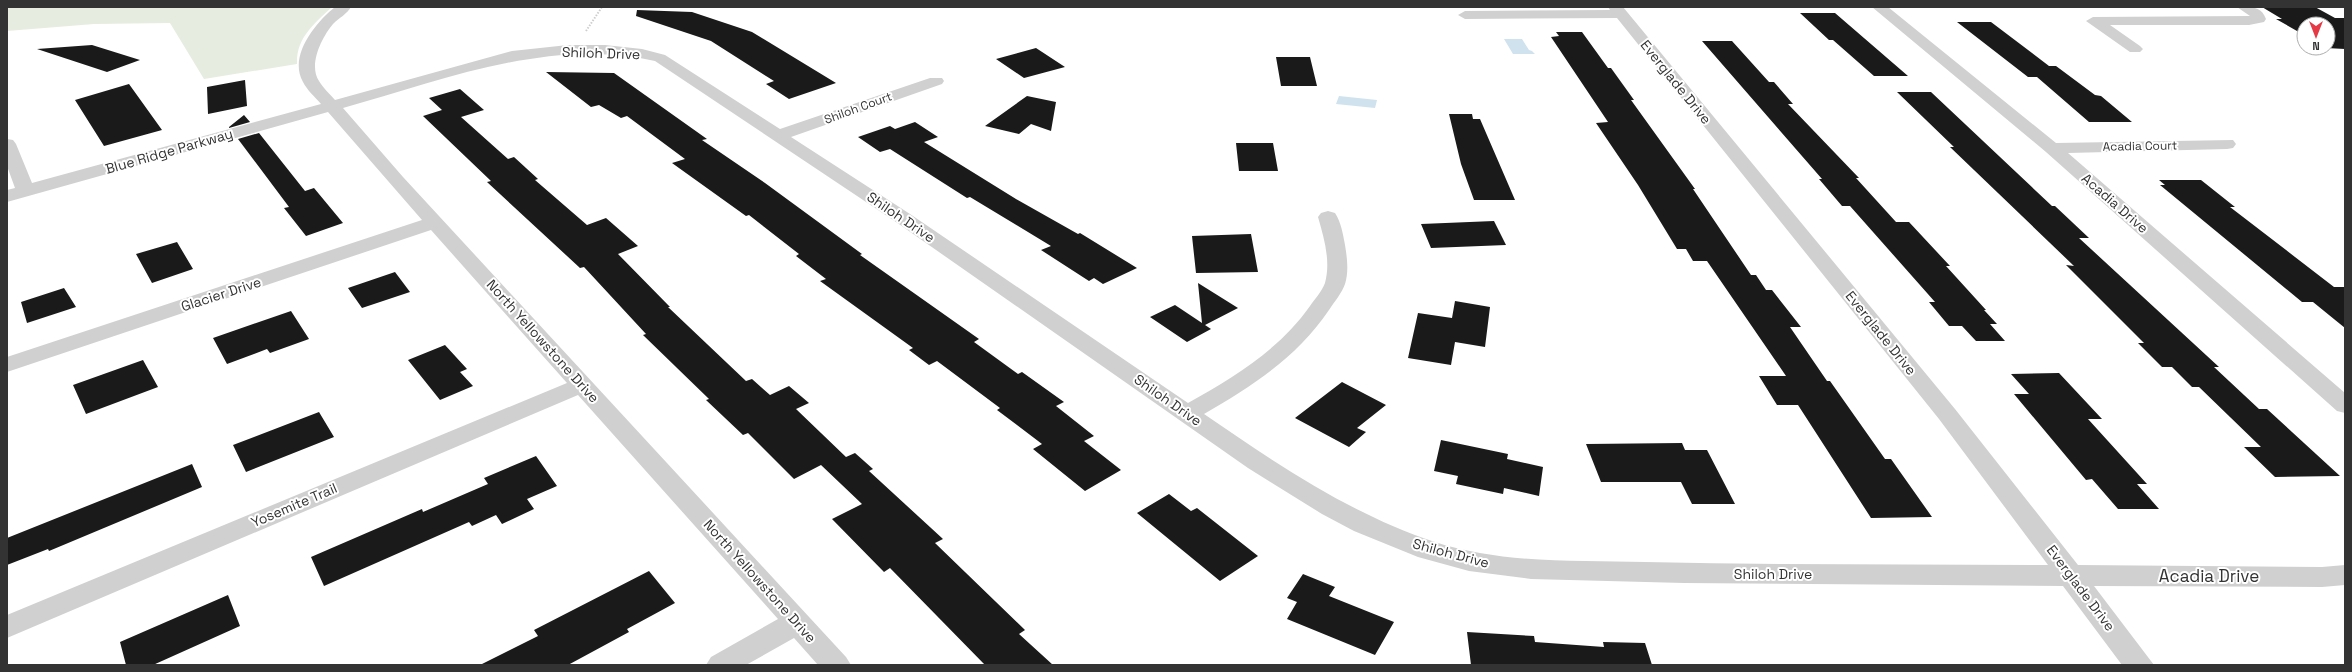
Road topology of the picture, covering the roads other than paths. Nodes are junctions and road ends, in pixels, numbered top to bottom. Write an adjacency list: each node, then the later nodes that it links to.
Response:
1 (344, 7): 8 (street, North Yellowstone Drive)
2 (1879, 7): 12 (street, Acadia Drive)
3 (2244, 7): 6 (street)
4 (1618, 11): 5 (street); 22 (street, Everglade Drive)
5 (1465, 14)
6 (2135, 50)
7 (936, 81): 9 (street, Shiloh Court)
8 (331, 106): 9 (street, Shiloh Drive); 13 (street, Blue Ridge Parkway); 16 (street, North Yellowstone Drive)
9 (779, 135): 20 (street, Shiloh Drive)
10 (7, 144): 13 (street)
11 (2227, 144): 12 (street, Acadia Court)
12 (2052, 148): 19 (street, Acadia Drive)
13 (26, 191): 14 (street, Blue Ridge Parkway)
14 (7, 196)
15 (1328, 217): 20 (street)
16 (435, 222): 17 (street, Glacier Drive); 18 (street, North Yellowstone Drive)
17 (7, 365)
18 (582, 385): 23 (street, North Yellowstone Drive); 24 (street, Yosemite Trail)
19 (2345, 406)
20 (1188, 413): 22 (street, Shiloh Drive)
21 (2345, 575): 22 (street, Acadia Drive)
22 (2074, 577): 27 (street, Everglade Drive)
23 (797, 622): 25 (street); 26 (street, North Yellowstone Drive)
24 (7, 627)
25 (721, 665)
26 (836, 665)
27 (2140, 665)

